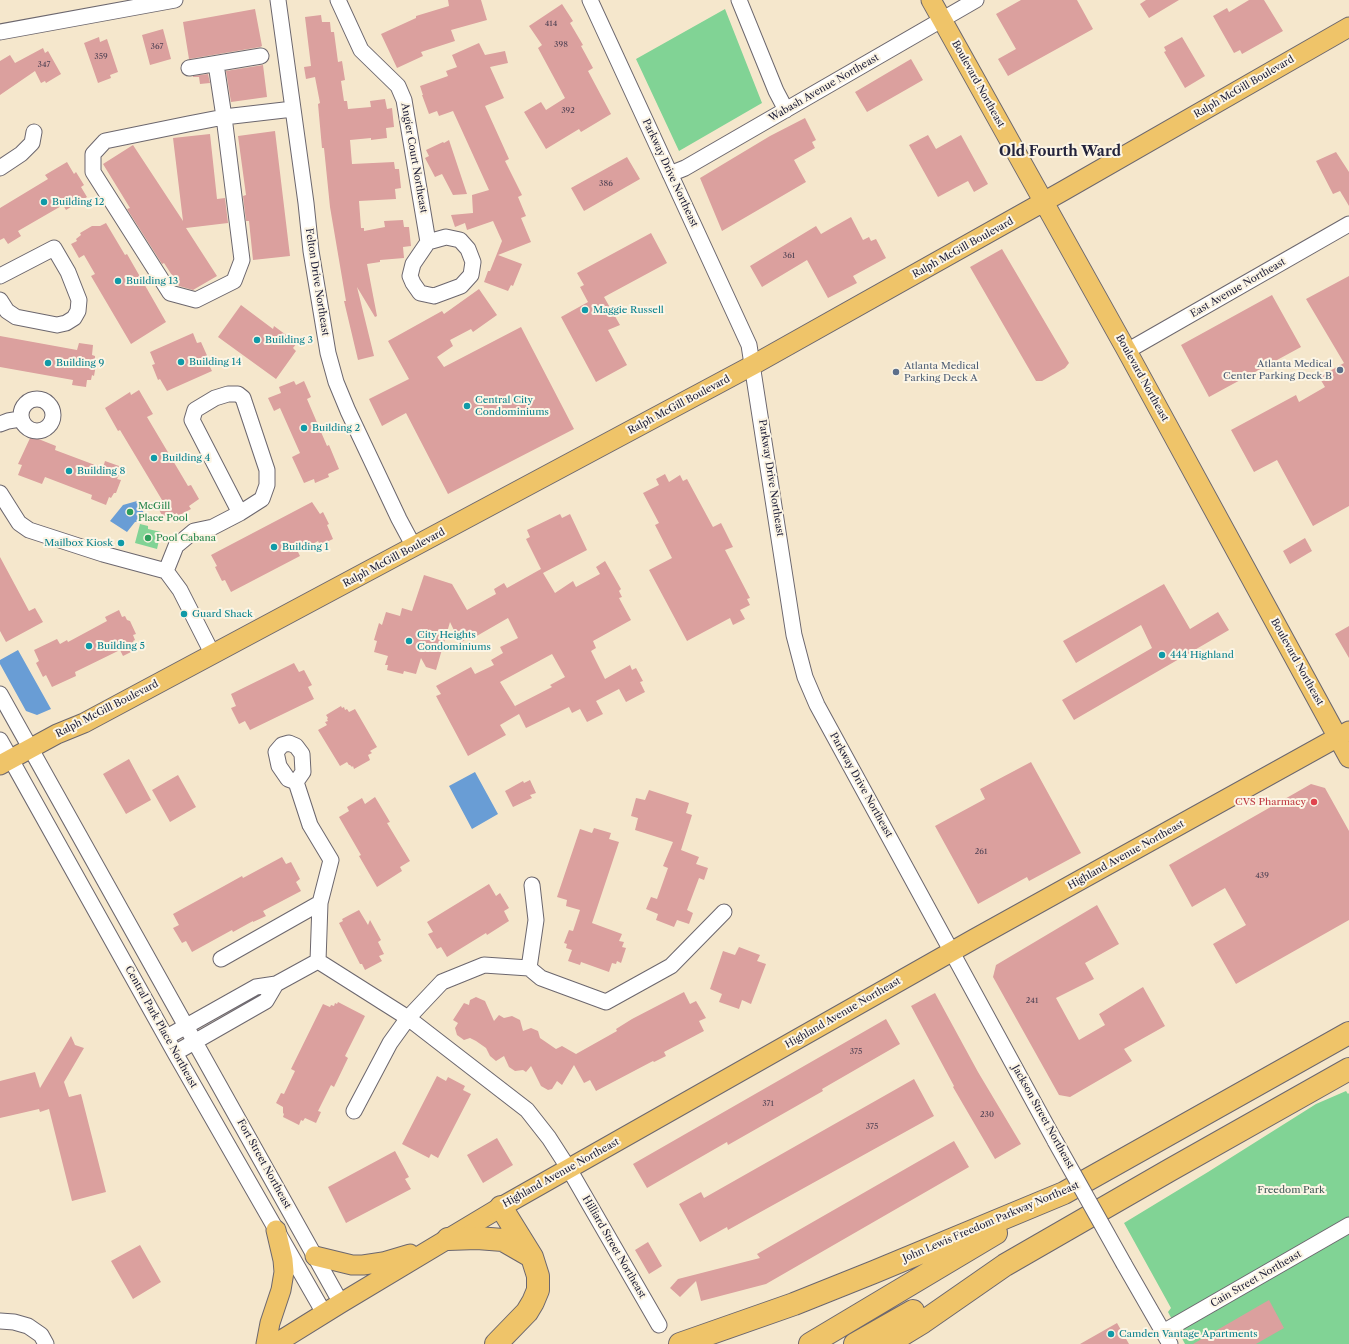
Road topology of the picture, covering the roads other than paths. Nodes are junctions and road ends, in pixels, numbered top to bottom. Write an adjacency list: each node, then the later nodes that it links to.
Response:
1 (175, 0): 10 (street)
2 (278, 0): 14 (street, Felton Drive Northeast)
3 (338, 0): 22 (street, Angier Court Northeast)
4 (590, 0): 19 (street, Parkway Drive Northeast)
5 (739, 0): 15 (street)
6 (931, 0): 8 (main road, Boulevard Northeast)
7 (976, 0): 8 (street, Wabash Avenue Northeast)
8 (942, 20): 15 (street, Wabash Avenue Northeast); 20 (main road, Boulevard Northeast)
9 (1349, 27): 20 (main road, Ralph McGill Boulevard)
10 (0, 32)
11 (261, 56): 12 (street)
12 (216, 64): 13 (street); 16 (street)
13 (188, 68)
14 (293, 109): 16 (street); 31 (street, Felton Drive Northeast)
15 (786, 110): 19 (street, Wabash Avenue Northeast)
16 (224, 118): 16 (street)
17 (34, 132): 18 (street)
18 (0, 168)
19 (670, 174): 26 (street, Parkway Drive Northeast)
20 (1044, 202): 25 (main road, Boulevard Northeast); 26 (main road, Ralph McGill Boulevard)
21 (1349, 224): 25 (street, East Avenue Northeast)
22 (428, 242): 22 (street)
23 (0, 276): 24 (street)
24 (0, 300)
25 (1127, 351): 35 (main road, Boulevard Northeast)
26 (753, 365): 31 (main road, Ralph McGill Boulevard); 44 (street, Parkway Drive Northeast)
27 (20, 419): 28 (street)
28 (0, 424)
29 (0, 493): 32 (street)
30 (240, 513): 30 (street); 32 (street)
31 (414, 547): 33 (main road, Ralph McGill Boulevard)
32 (166, 571): 33 (street)
33 (213, 655): 37 (main road, Ralph McGill Boulevard)
34 (0, 694): 37 (street)
35 (1343, 734): 38 (main road, Boulevard Northeast); 44 (main road, Highland Avenue Northeast)
36 (0, 740): 39 (street, Central Park Place Northeast)
37 (31, 748): 39 (main road, Ralph McGill Boulevard); 50 (street)
38 (1349, 758)
39 (5, 762): 52 (street, Central Park Place Northeast)
40 (296, 782): 42 (street)
41 (532, 885): 47 (street)
42 (320, 903): 45 (street); 46 (street)
43 (724, 912): 47 (street)
44 (952, 952): 57 (main road, Highland Avenue Northeast); 70 (street, Jackson Street Northeast, bridge)
45 (221, 959)
46 (318, 961): 48 (street); 49 (street, Hilliard Street Northeast)
47 (529, 968): 49 (street)
48 (276, 984): 50 (street); 53 (street)
49 (408, 1018): 56 (street); 57 (street, Hilliard Street Northeast)
50 (187, 1026): 52 (street); 53 (street, Fort Street Northeast)
51 (1349, 1033): 58 (highway, John Lewis Freedom Parkway Northeast)
52 (167, 1037): 54 (street, Central Park Place Northeast)
53 (196, 1041): 54 (street); 63 (street, Fort Street Northeast)
54 (175, 1053): 61 (street, Central Park Place Northeast)
55 (1349, 1069): 65 (highway)
56 (354, 1111)
57 (569, 1169): 59 (main road, Highland Avenue Northeast); 69 (street, Hilliard Street Northeast)
58 (1064, 1193): 75 (highway, John Lewis Freedom Parkway Northeast); 76 (highway)
59 (501, 1207): 62 (main road, Highland Avenue Northeast); 64 (highway)
60 (1349, 1225): 70 (street, Cain Street Northeast)
61 (276, 1230): 67 (street, Central Park Place Northeast); 72 (main road)
62 (445, 1241): 63 (main road); 64 (highway); 66 (main road, Highland Avenue Northeast)
63 (315, 1256): 66 (street, Fort Street Northeast)
64 (532, 1257): 74 (highway)
65 (1005, 1265): 77 (highway); 78 (highway)
66 (341, 1303): 67 (main road, Highland Avenue Northeast)
67 (324, 1313): 73 (main road, Highland Avenue Northeast)
68 (0, 1321): 71 (street)
69 (659, 1325)
70 (1167, 1338)
71 (46, 1344)
72 (266, 1344)
73 (275, 1344)
74 (496, 1344)
75 (680, 1344)
76 (810, 1344)
77 (856, 1344)
78 (887, 1344)

